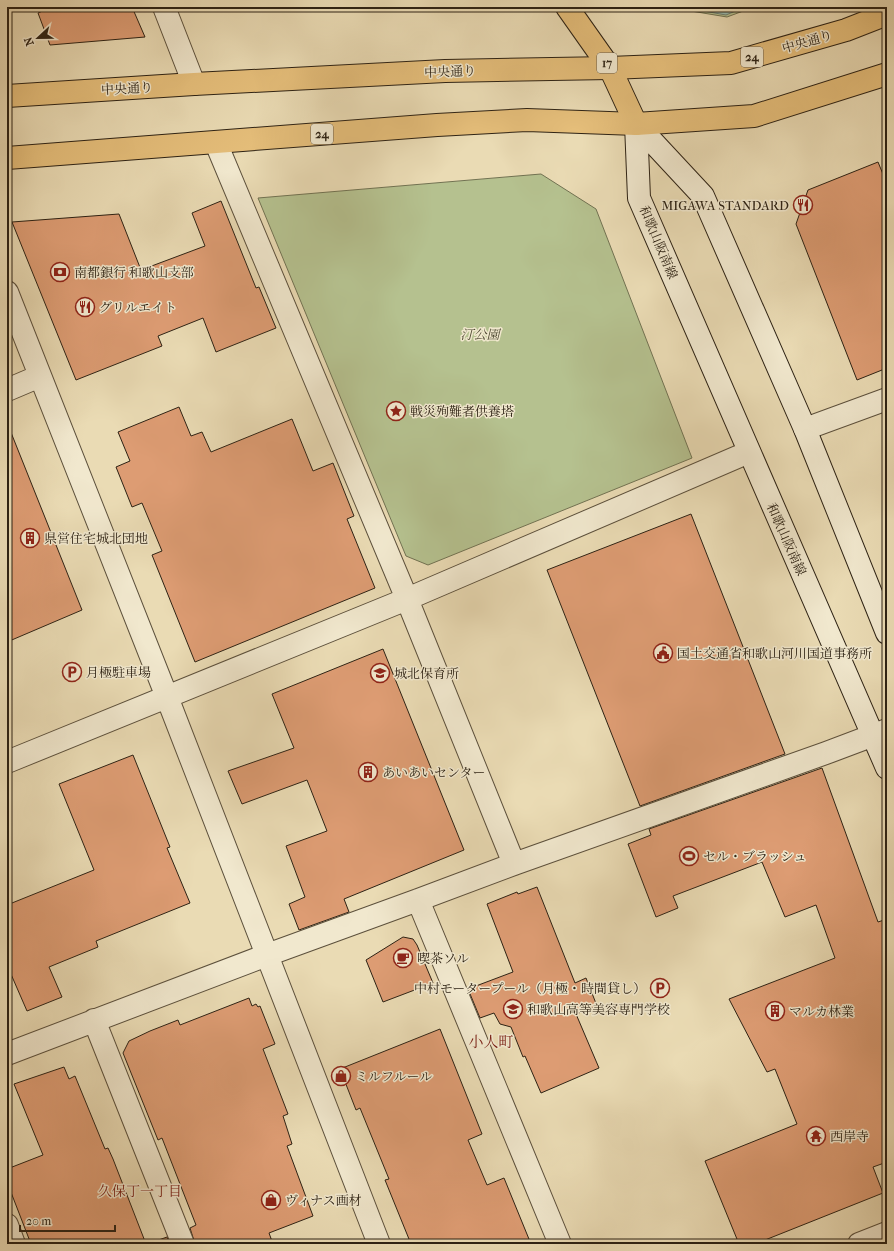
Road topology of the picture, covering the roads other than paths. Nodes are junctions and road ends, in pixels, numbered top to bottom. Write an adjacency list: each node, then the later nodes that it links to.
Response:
1 (164, 7): 6 (street)
2 (567, 7): 4 (main road, 17)
3 (887, 14): 4 (main road, 中央通り / 24)
4 (610, 68): 6 (main road, 中央通り / 24); 8 (main road, 17)
5 (887, 74): 8 (main road, 24)
6 (194, 84): 7 (main road, 中央通り / 24)
7 (7, 96)
8 (636, 124): 9 (main road, 24); 15 (street); 16 (street, 和歌山阪南線)
9 (216, 143): 10 (main road, 24); 17 (street)
10 (7, 158)
11 (7, 292): 12 (street)
12 (40, 376): 13 (street); 19 (street)
13 (7, 390)
14 (887, 399): 15 (street)
15 (805, 429): 18 (street)
16 (749, 452): 17 (street); 20 (street, 和歌山阪南線)
17 (407, 598): 19 (street); 23 (street)
18 (887, 633)
19 (167, 697): 21 (street); 25 (street)
20 (880, 732): 22 (street, 和歌山阪南線); 23 (street)
21 (7, 762)
22 (887, 768)
23 (514, 864): 24 (street)
24 (418, 900): 25 (street); 33 (street)
25 (267, 955): 26 (street); 32 (street)
26 (94, 1020): 27 (street); 31 (street)
27 (7, 1054)
28 (7, 1225): 30 (street)
29 (887, 1233): 34 (street)
30 (14, 1244)
31 (183, 1244)
32 (379, 1244)
33 (560, 1244)
34 (859, 1244)

